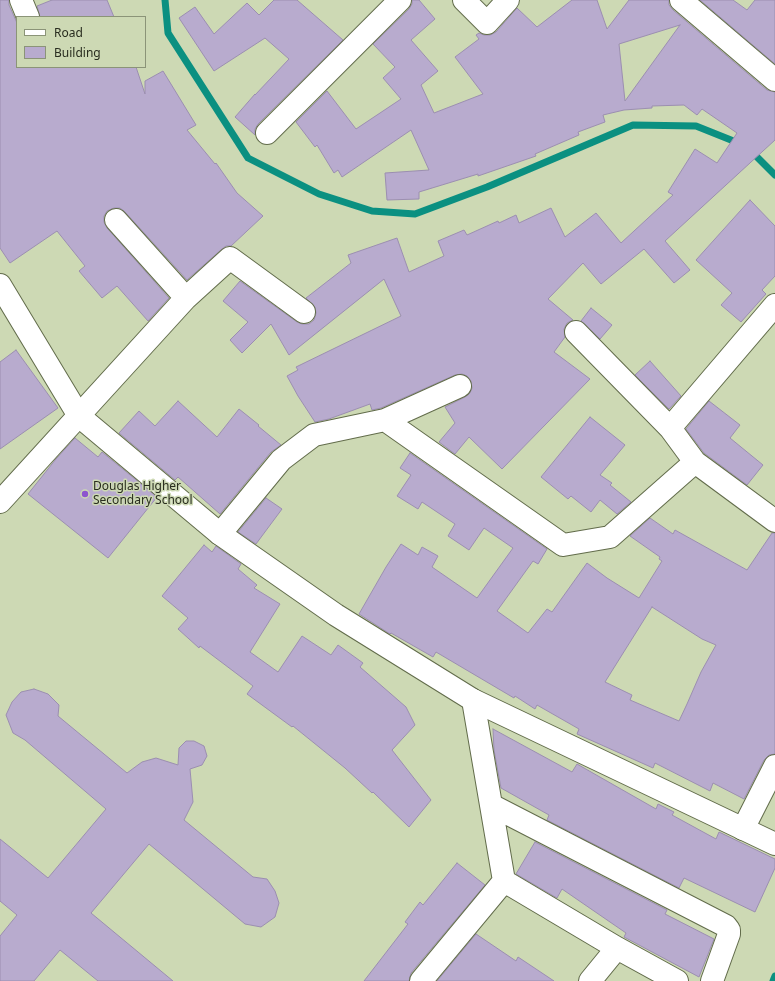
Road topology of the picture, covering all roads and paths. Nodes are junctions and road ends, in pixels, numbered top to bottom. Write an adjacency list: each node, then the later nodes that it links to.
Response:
1 (21, 0): 6 (street)
2 (464, 0): 3 (street)
3 (508, 0)
4 (681, 0): 7 (street)
5 (397, 1): 8 (street)
6 (28, 16)
7 (775, 80)
8 (267, 133)
9 (116, 220): 11 (street)
10 (0, 285): 16 (street)
11 (186, 298): 13 (street); 16 (street)
12 (775, 305): 18 (street)
13 (304, 312)
14 (576, 332): 18 (street)
15 (460, 386): 17 (street)
16 (79, 416): 20 (street); 22 (street)
17 (386, 420): 19 (street); 22 (street)
18 (670, 428): 19 (street)
19 (695, 462): 21 (street)
20 (0, 502)
21 (775, 521)
22 (220, 534): 23 (street)
23 (473, 700): 25 (street); 26 (street)
24 (775, 766): 26 (street)
25 (491, 805): 28 (street); 34 (street)
26 (743, 829): 27 (street)
27 (775, 844)
28 (504, 881): 29 (street); 30 (street)
29 (617, 948): 31 (street); 32 (street); 33 (street)
30 (421, 981)
31 (590, 981)
32 (607, 981)
33 (677, 981)
34 (712, 981)

